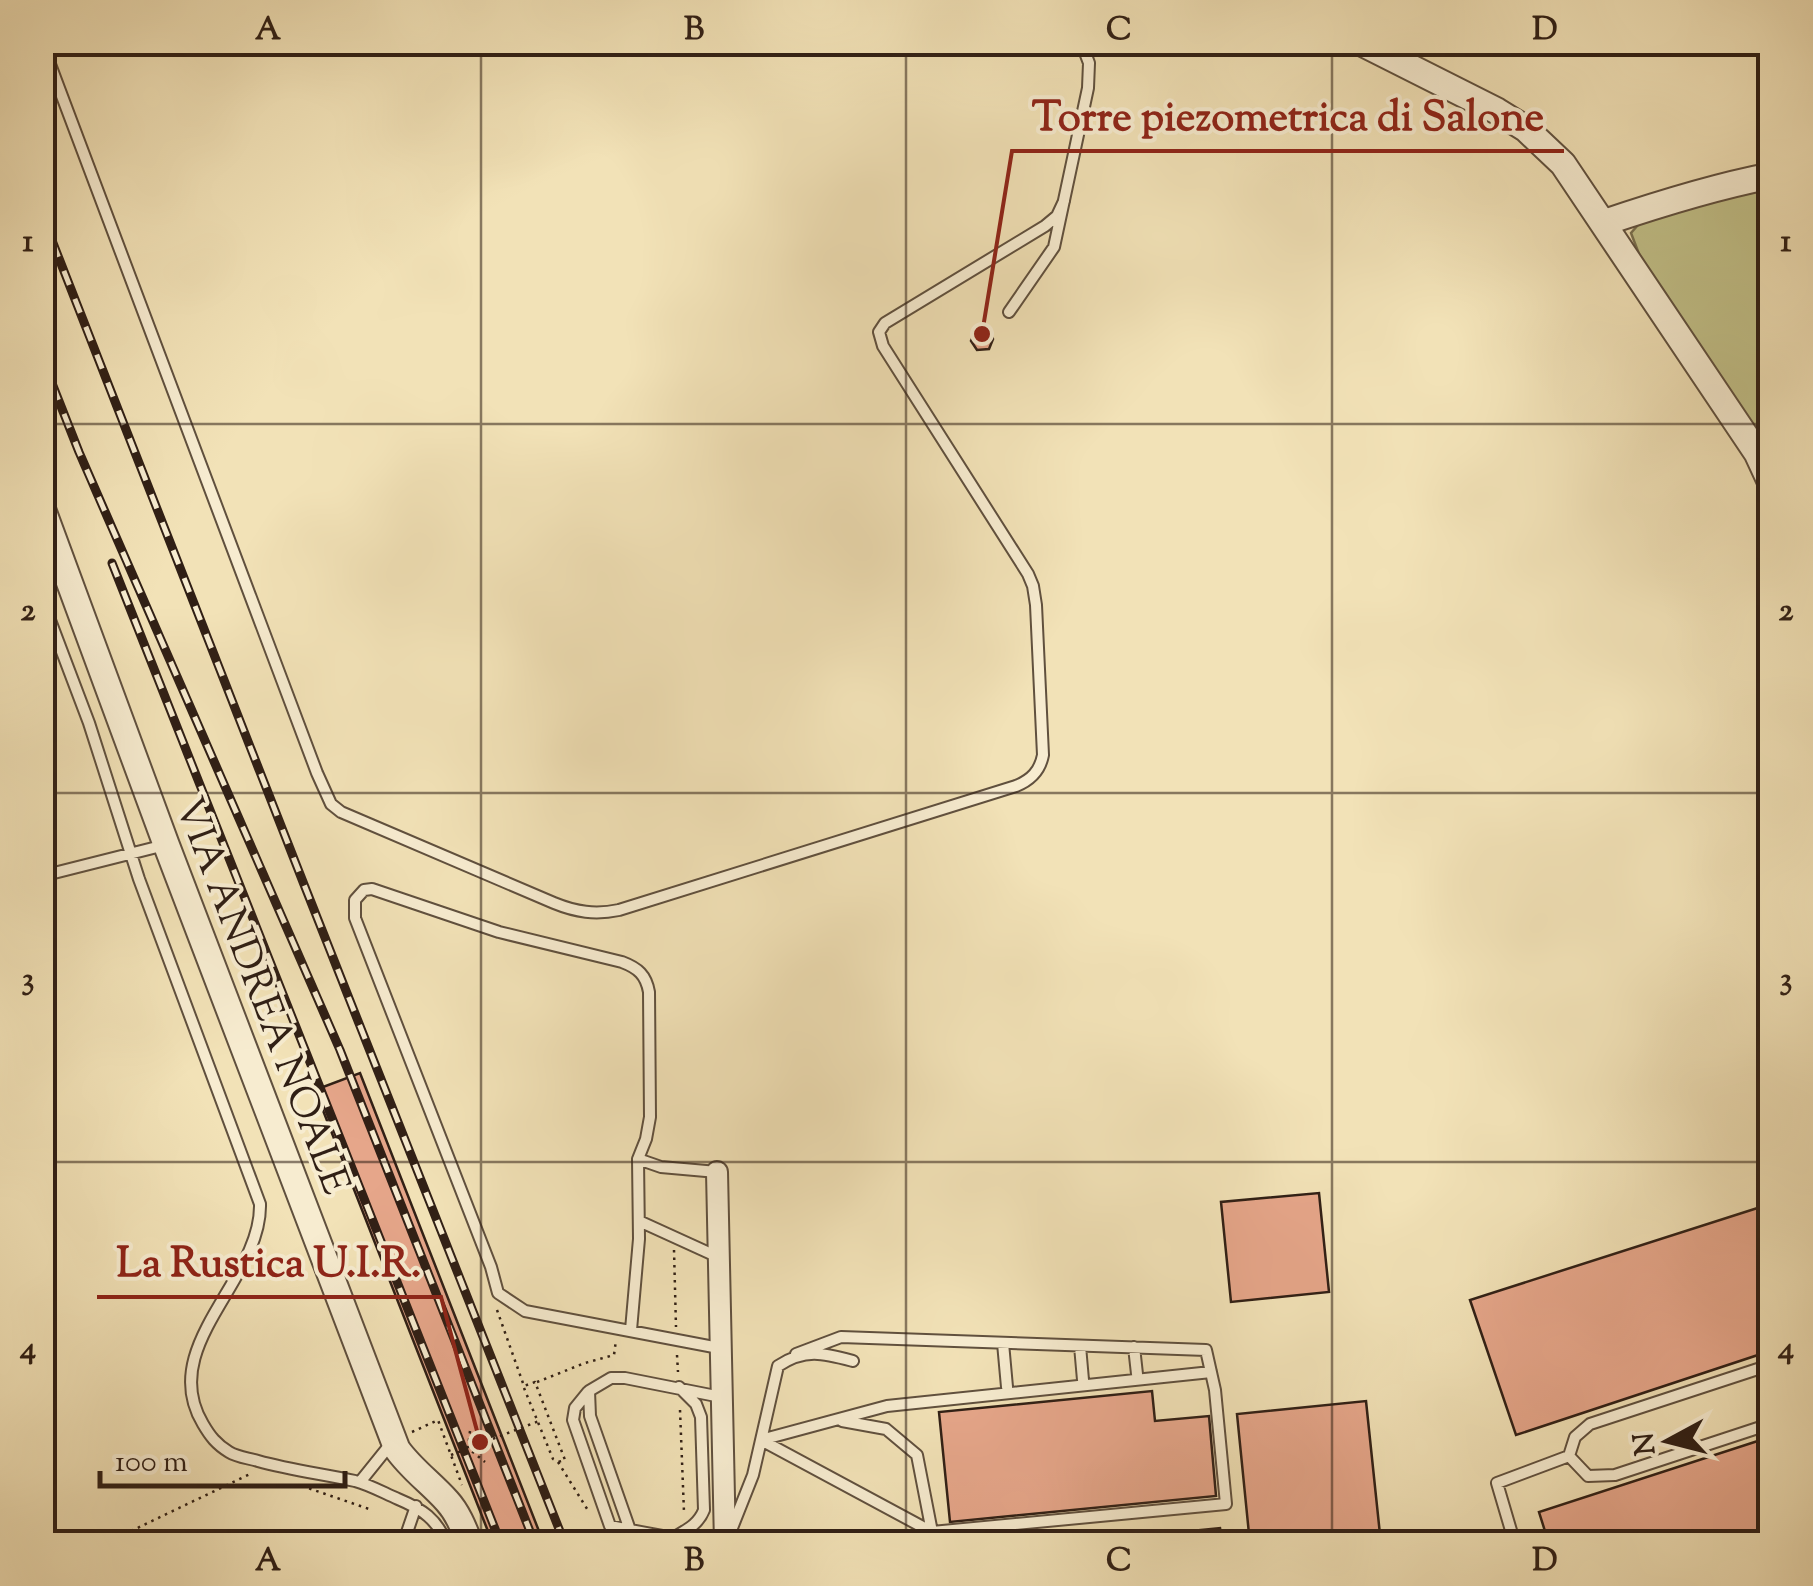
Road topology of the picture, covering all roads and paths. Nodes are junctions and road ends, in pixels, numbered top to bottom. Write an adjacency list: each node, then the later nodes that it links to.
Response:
1 (42, 42): 5 (lane)
2 (1081, 42): 5 (lane)
3 (1360, 42): 6 (street)
4 (1770, 176): 6 (street)
5 (1064, 201): 7 (lane)
6 (1603, 223): 8 (street)
7 (1009, 312)
8 (1770, 481)
9 (42, 508): 11 (street, VIA ANDREA NOALE)
10 (42, 599): 12 (lane)
11 (166, 844): 12 (lane); 41 (street, VIA ANDREA NOALE)
12 (130, 854): 13 (lane); 50 (lane)
13 (42, 876)
14 (638, 1159): 15 (lane); 16 (lane); 18 (lane)
15 (717, 1172): 17 (street)
16 (640, 1221): 17 (lane); 20 (lane)
17 (719, 1257): 23 (street)
18 (498, 1293): 19 (lane); 32 (path)
19 (617, 1328): 20 (lane); 31 (path)
20 (631, 1330): 23 (lane)
21 (1003, 1343): 22 (lane); 25 (lane); 34 (lane)
22 (1080, 1346): 24 (lane); 30 (lane)
23 (720, 1348): 36 (street)
24 (1134, 1348): 28 (lane); 29 (lane)
25 (796, 1354): 26 (lane); 42 (lane)
26 (853, 1362)
27 (1770, 1365): 45 (lane)
28 (1211, 1372): 37 (lane); 56 (lane)
29 (1137, 1374)
30 (1083, 1380)
31 (536, 1382): 32 (path); 47 (path)
32 (524, 1386): 38 (path)
33 (679, 1387): 35 (lane); 36 (lane); 57 (lane)
34 (1006, 1387)
35 (589, 1391): 55 (lane); 55 (lane)
36 (721, 1397): 62 (street)
37 (836, 1420): 42 (lane); 56 (lane)
38 (538, 1422): 43 (path, bridge); 47 (path)
39 (1770, 1424): 45 (lane)
40 (470, 1431): 43 (path)
41 (394, 1440): 44 (path); 50 (lane); 61 (street, VIA ANDREA NOALE)
42 (761, 1440): 56 (lane); 62 (lane)
43 (468, 1448): 44 (path, bridge); 46 (path)
44 (450, 1455): 51 (path)
45 (1568, 1456): 63 (lane)
46 (485, 1462)
47 (558, 1462): 54 (path)
48 (258, 1471): 58 (path)
49 (291, 1482): 53 (path)
50 (360, 1482): 52 (lane)
51 (465, 1493)
52 (416, 1506): 59 (lane); 60 (lane)
53 (372, 1510)
54 (589, 1511)
55 (630, 1530): 57 (lane)
56 (932, 1532)
57 (679, 1541)
58 (104, 1544)
59 (403, 1544)
60 (446, 1544)
61 (470, 1544)
62 (726, 1544)
63 (1515, 1544)

